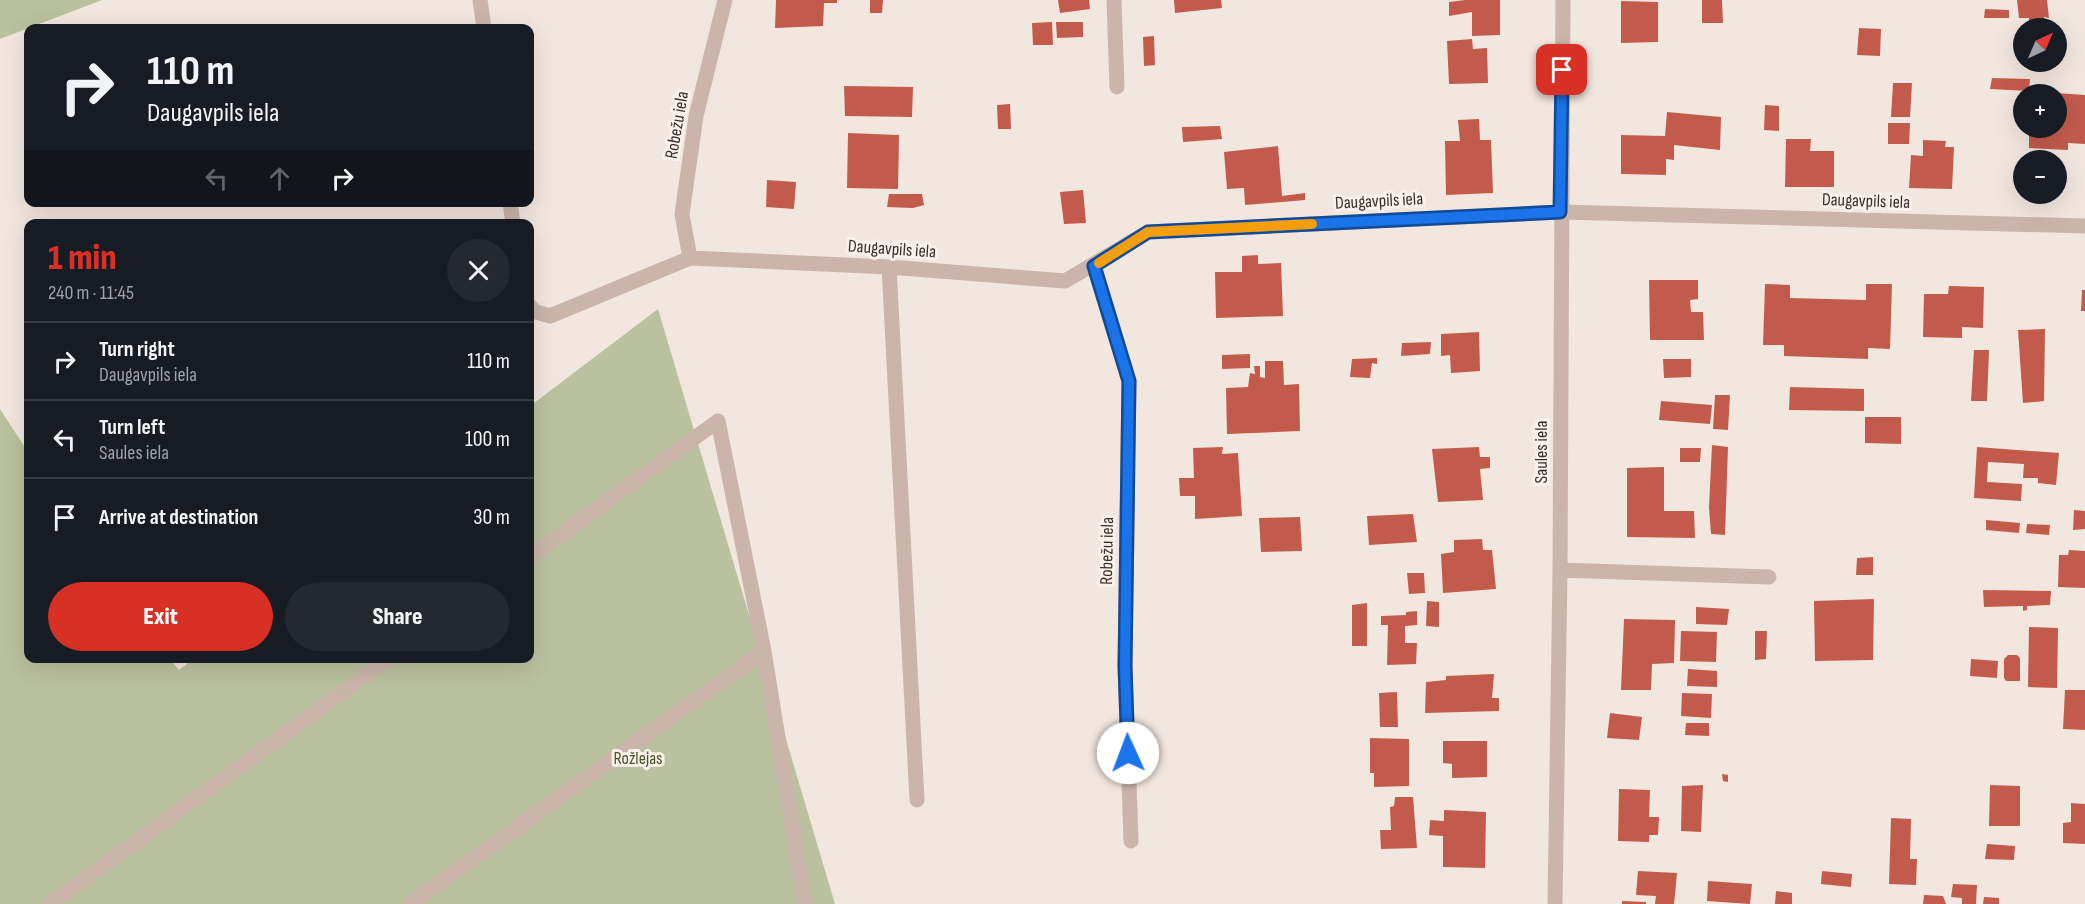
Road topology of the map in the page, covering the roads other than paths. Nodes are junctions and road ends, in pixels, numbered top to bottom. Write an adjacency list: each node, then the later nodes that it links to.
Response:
1 (480, 0): 5 (street)
2 (725, 0): 9 (street, Robežu iela)
3 (1114, 0): 6 (street)
4 (1563, 0): 7 (street, Saules iela)
5 (483, 24)
6 (1117, 87)
7 (1560, 212): 8 (street, Daugavpils iela); 10 (street, Daugavpils iela); 14 (street, Saules iela)
8 (2085, 226)
9 (690, 258): 11 (street, Daugavpils iela); 12 (street)
10 (1094, 266): 11 (street, Daugavpils iela); 19 (street, Robežu iela)
11 (889, 267): 18 (street)
12 (534, 310)
13 (534, 554): 16 (street)
14 (1560, 570): 15 (street); 23 (street, Saules iela)
15 (1769, 577)
16 (764, 651): 21 (street); 22 (street)
17 (383, 663): 20 (street)
18 (917, 800)
19 (1131, 841)
20 (50, 904)
21 (410, 904)
22 (805, 904)
23 (1555, 904)

